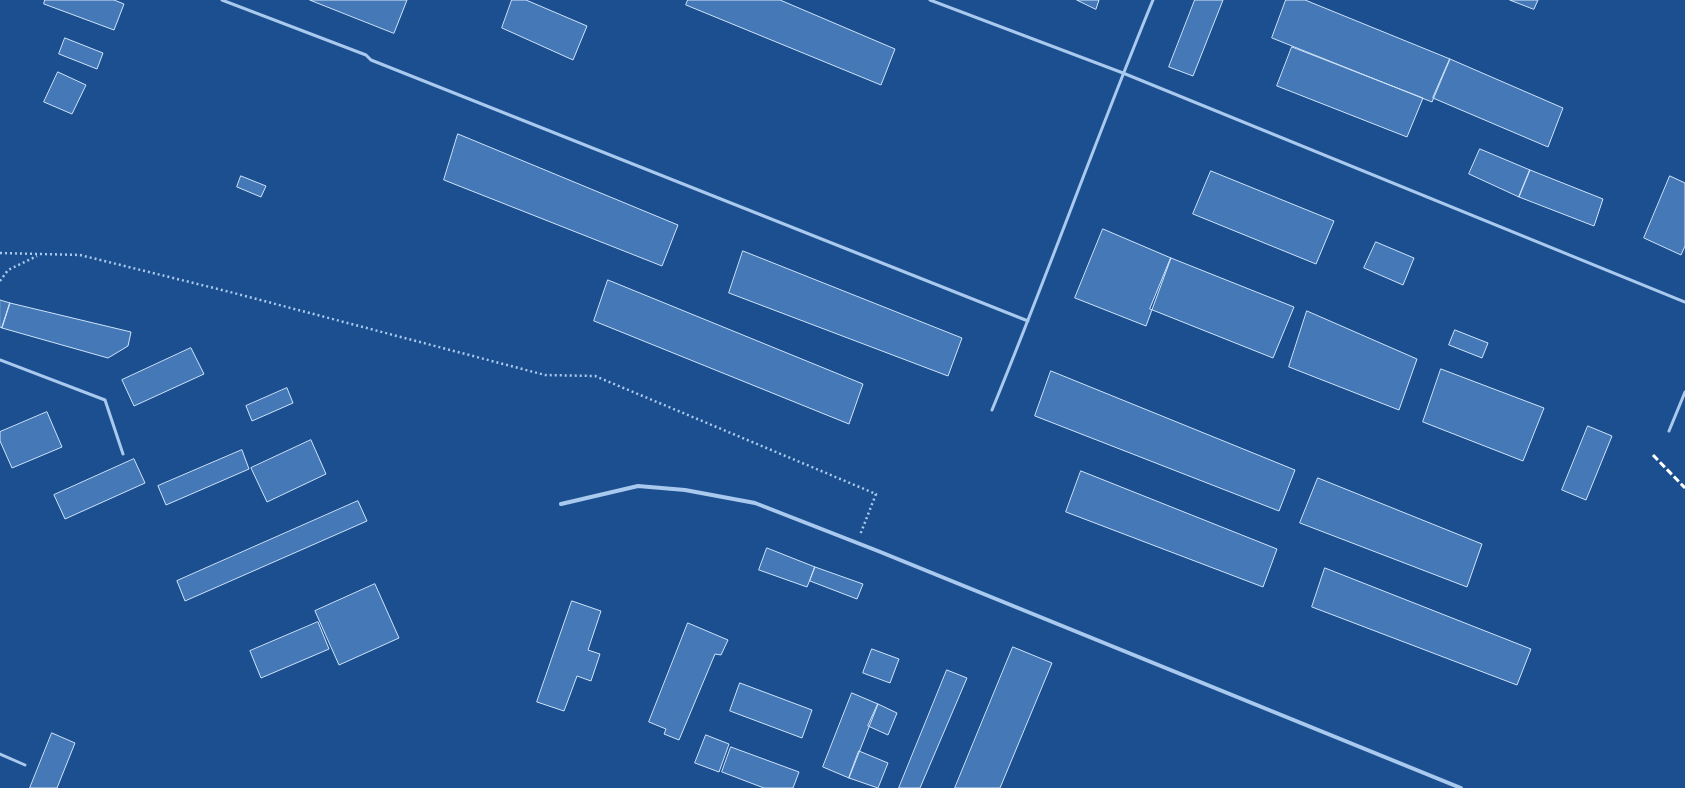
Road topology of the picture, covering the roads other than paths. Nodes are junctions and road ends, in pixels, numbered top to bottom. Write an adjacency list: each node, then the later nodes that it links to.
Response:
1 (222, 0): 6 (lane)
2 (930, 0): 4 (lane)
3 (1153, 0): 4 (lane)
4 (1123, 73): 5 (lane); 6 (lane)
5 (1685, 302)
6 (1028, 321): 9 (lane)
7 (0, 360): 11 (lane)
8 (1685, 392): 10 (lane)
9 (992, 410)
10 (1669, 431)
11 (123, 454)
12 (561, 504): 15 (street)
13 (0, 754): 14 (lane)
14 (25, 765)
15 (1461, 788)

